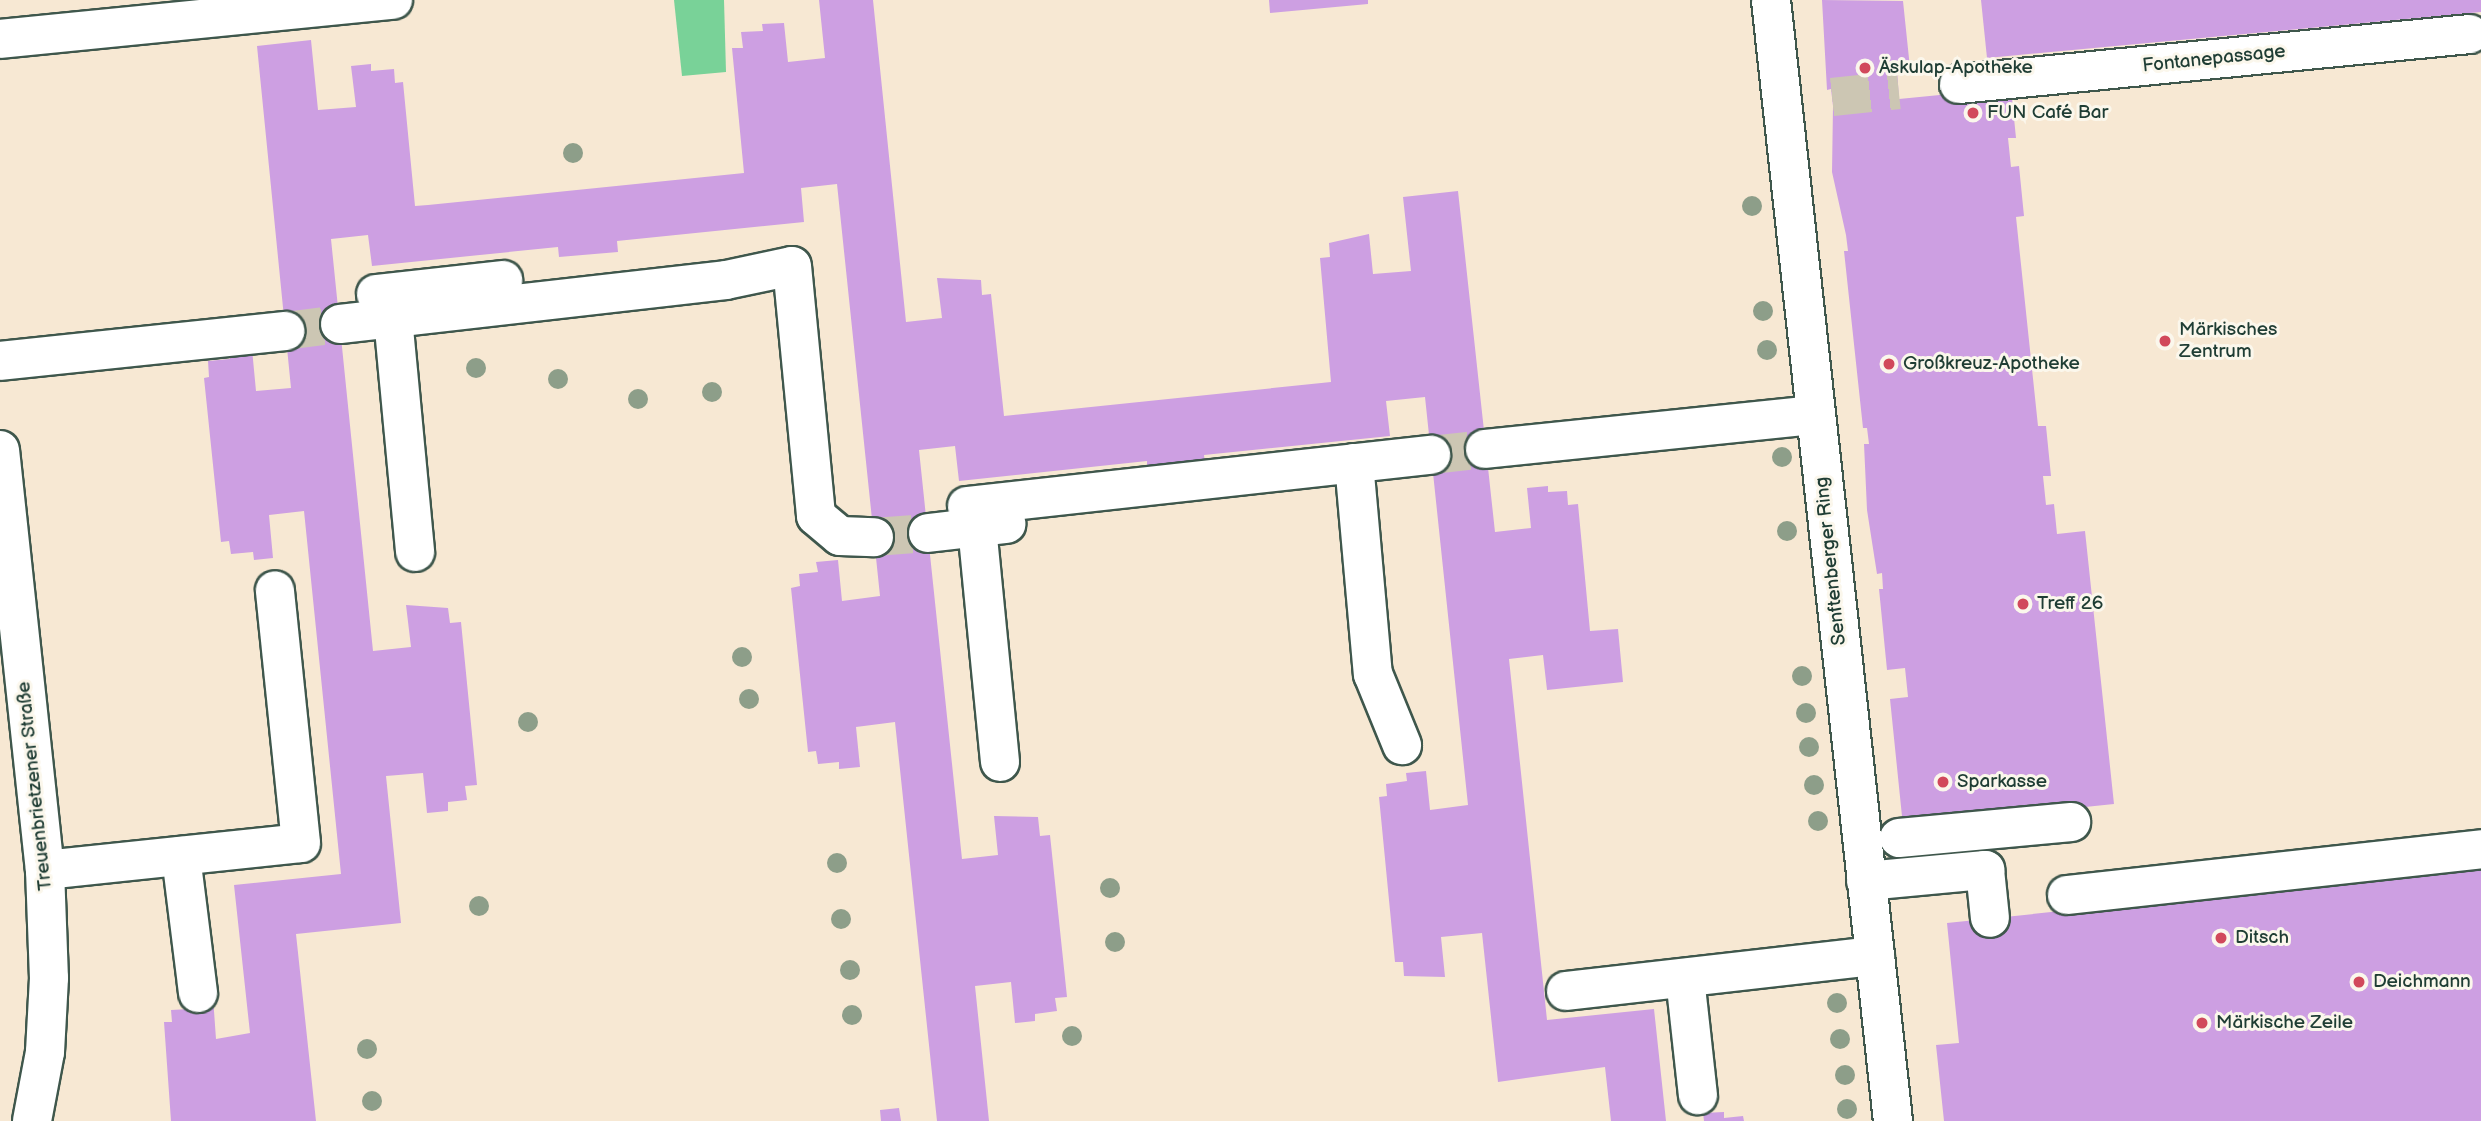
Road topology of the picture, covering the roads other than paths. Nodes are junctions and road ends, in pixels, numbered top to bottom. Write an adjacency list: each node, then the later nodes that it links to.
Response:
1 (393, 0): 4 (street)
2 (1771, 0): 10 (street, Senftenberger Ring)
3 (2470, 34): 5 (street, Fontanepassage)
4 (0, 39)
5 (1959, 85)
6 (385, 306): 7 (street); 17 (street); 18 (street)
7 (340, 324)
8 (285, 331): 9 (street)
9 (0, 361)
10 (1815, 415): 11 (street); 27 (street, Senftenberger Ring)
11 (1485, 449)
12 (0, 450): 26 (street, Treuenbrietzener Straße)
13 (1431, 455): 14 (street)
14 (1354, 463): 15 (street); 20 (street)
15 (972, 517): 16 (street); 21 (street)
16 (928, 533)
17 (874, 537)
18 (415, 552)
19 (275, 590): 25 (street)
20 (1402, 745)
21 (1000, 762)
22 (2071, 822): 23 (street)
23 (1899, 838)
24 (2481, 849): 28 (street)
25 (181, 856): 26 (street); 33 (street)
26 (45, 870): 35 (street, Treuenbrietzener Straße)
27 (1866, 881): 29 (street); 30 (street, Senftenberger Ring)
28 (2067, 895)
29 (1990, 918)
30 (1875, 956): 31 (street); 36 (street, Senftenberger Ring)
31 (1685, 978): 32 (street); 34 (street)
32 (1566, 991)
33 (198, 993)
34 (1698, 1095)
35 (32, 1121)
36 (1893, 1121)

